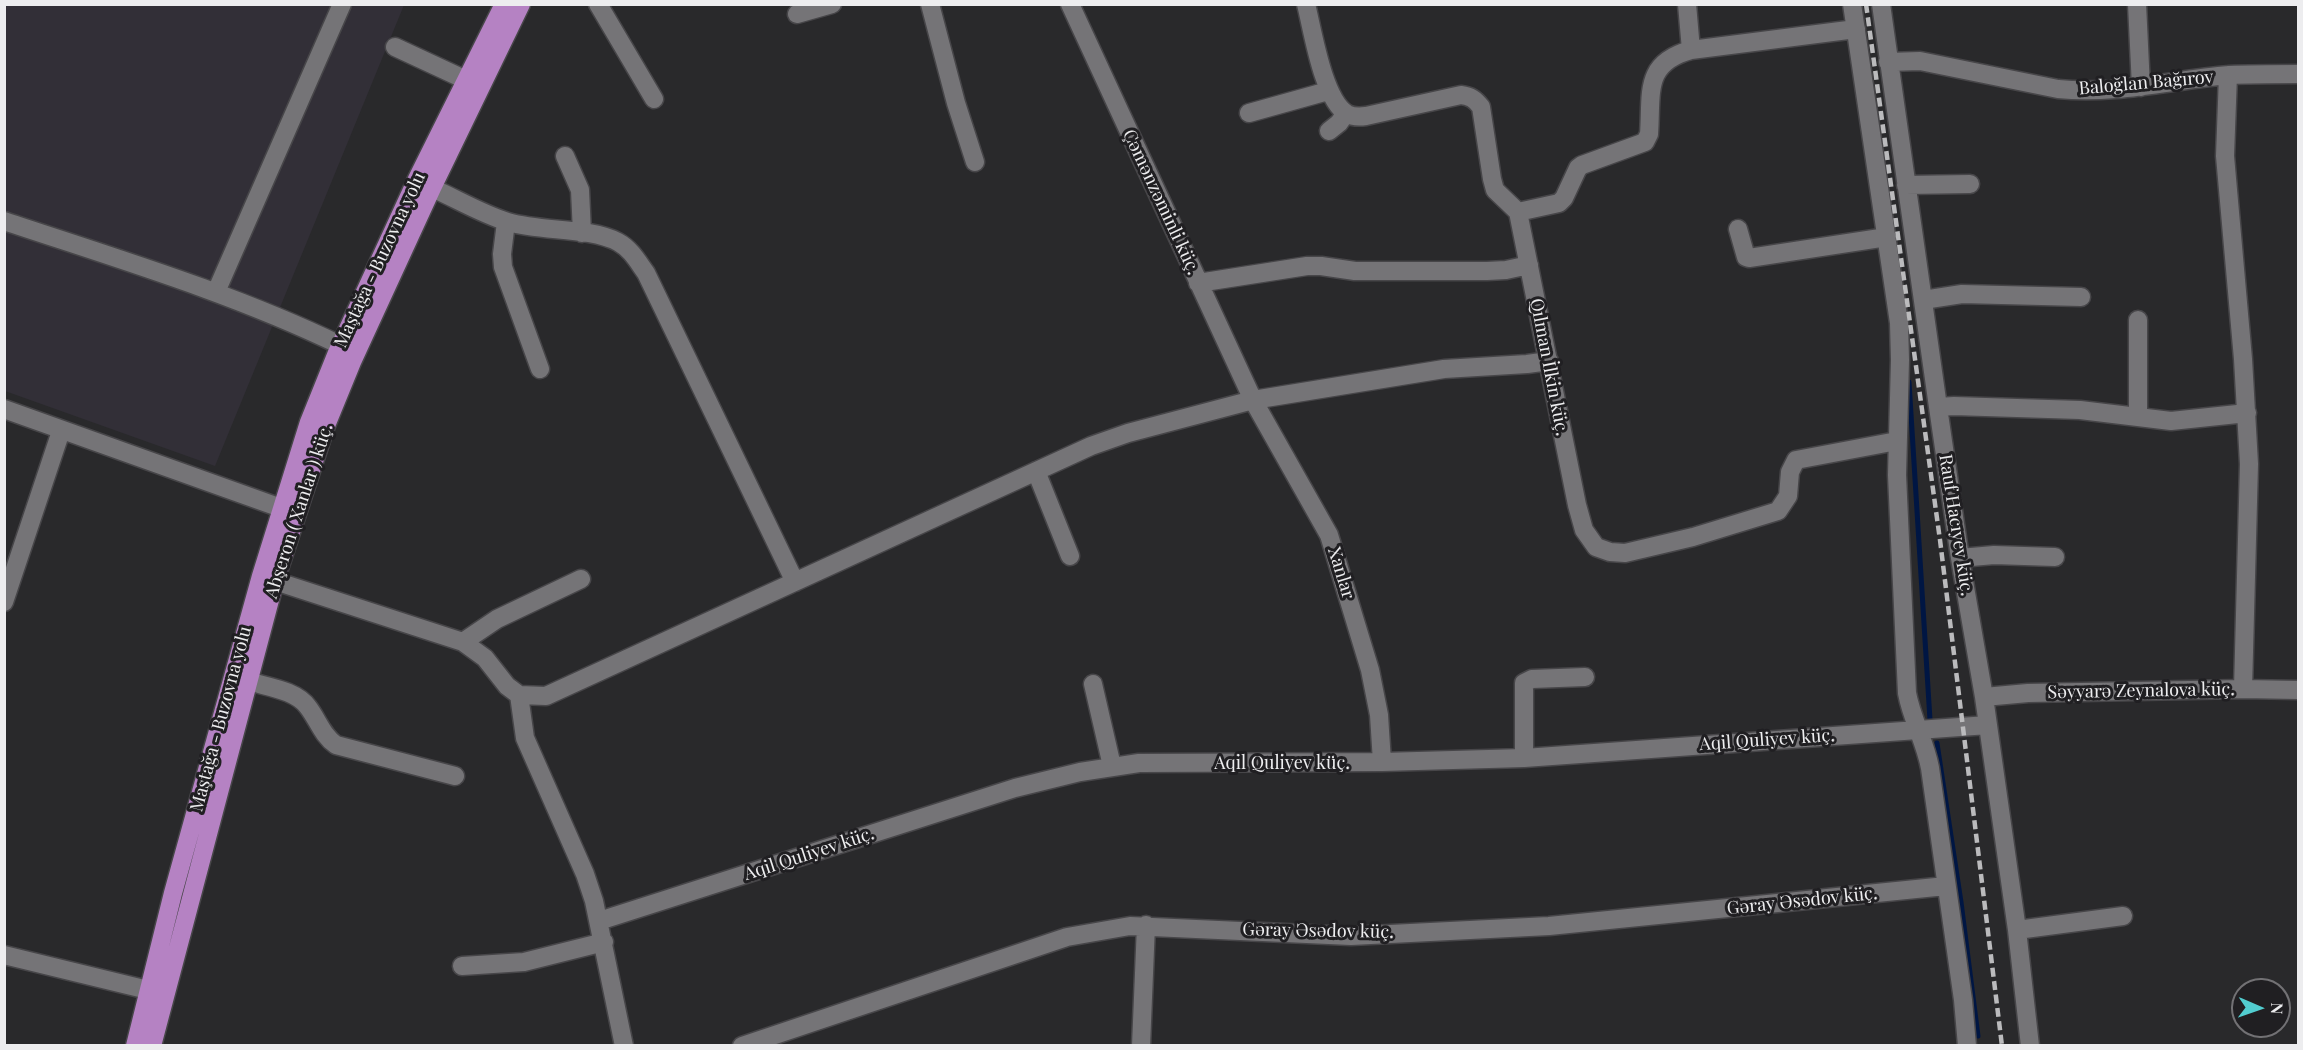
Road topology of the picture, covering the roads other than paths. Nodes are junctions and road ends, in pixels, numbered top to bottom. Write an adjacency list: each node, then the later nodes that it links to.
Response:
1 (342, 4): 40 (street)
2 (504, 4): 20 (main road, Maştağa - Buzovna yolu)
3 (521, 4): 29 (main road, Abşeron ( Xanlar ) küç.)
4 (598, 4): 23 (street)
5 (832, 4): 13 (street)
6 (930, 4): 28 (street)
7 (1070, 4): 39 (street, Çəmənzəminli küç.)
8 (1306, 4): 22 (street)
9 (1687, 4): 16 (street)
10 (1852, 4): 14 (street)
11 (1881, 4): 17 (street, Rauf Hacıyev küç.)
12 (2137, 4): 21 (street)
13 (797, 14)
14 (1856, 29): 16 (street); 37 (street)
15 (395, 47): 20 (street)
16 (1692, 50): 32 (street)
17 (1888, 62): 21 (street, Baloğlan Bağırov); 31 (street, Rauf Hacıyev küç.)
18 (2298, 74): 19 (street, Baloğlan Bağırov)
19 (2228, 75): 21 (street, Baloğlan Bağırov); 52 (street)
20 (466, 80): 29 (main road, Maştağa - Buzovna yolu)
21 (2141, 87)
22 (1328, 91): 24 (street); 25 (street)
23 (654, 99)
24 (1249, 113)
25 (1346, 113): 26 (street); 32 (street)
26 (1329, 131)
27 (565, 156): 36 (street)
28 (975, 162)
29 (424, 183): 34 (street); 44 (main road, Maştağa - Buzovna yolu); 57 (main road, Abşeron ( Xanlar ) küç.)
30 (1970, 184): 31 (street)
31 (1906, 186): 42 (street, Rauf Hacıyev küç.)
32 (1518, 212): 38 (street, Qılman İlkin küç.)
33 (4, 221): 40 (street)
34 (506, 222): 36 (street); 48 (street)
35 (1738, 229): 37 (street)
36 (582, 233): 63 (street)
37 (1887, 237): 46 (street)
38 (1529, 265): 39 (street); 47 (street, Qılman İlkin küç.)
39 (1198, 283): 49 (street, Çəmənzəminli küç.)
40 (216, 292): 44 (street)
41 (2081, 297): 42 (street)
42 (1923, 300): 45 (street, Rauf Hacıyev küç.)
43 (2138, 320): 53 (street)
44 (340, 345): 57 (main road, Maştağa - Buzovna yolu)
45 (1931, 356): 46 (street); 50 (street, Rauf Hacıyev küç.)
46 (1900, 360): 55 (street)
47 (1549, 361): 49 (street); 55 (street, Qılman İlkin küç.)
48 (540, 369)
49 (1253, 400): 56 (street); 76 (street, Xanlar)
50 (1938, 407): 53 (street); 60 (street, Rauf Hacıyev küç.)
51 (4, 409): 54 (street)
52 (2247, 413): 53 (street); 69 (street)
53 (2138, 417)
54 (61, 430): 57 (street); 64 (street)
55 (1897, 441): 74 (street)
56 (1036, 471): 58 (street); 63 (street)
57 (288, 511): 62 (main road, Abşeron ( Xanlar ) küç.); 87 (main road, Maştağa - Buzovna yolu)
58 (1070, 556)
59 (2055, 557): 60 (street)
60 (1960, 558): 72 (street, Rauf Hacıyev küç.)
61 (581, 579): 65 (street)
62 (275, 581): 65 (street); 67 (main road, Abşeron ( Xanlar ) küç.)
63 (795, 582): 71 (street)
64 (4, 602)
65 (463, 642): 71 (street)
66 (1585, 677): 75 (street)
67 (248, 681): 78 (street); 89 (main road, Abşeron ( Xanlar ) küç.)
68 (1092, 684): 77 (street)
69 (2243, 689): 70 (street, Səyyarə Zeynalova küç.); 72 (street, Səyyarə Zeynalova küç.)
70 (2298, 690)
71 (519, 695): 81 (street)
72 (1984, 697): 73 (street, Rauf Hacıyev küç.)
73 (1988, 725): 74 (street, Aqil Quliyev küç.); 83 (street, Rauf Hacıyev küç.)
74 (1918, 729): 75 (street, Aqil Quliyev küç.); 79 (street)
75 (1524, 758): 76 (street, Aqil Quliyev küç.)
76 (1382, 762): 77 (street, Aqil Quliyev küç.)
77 (1112, 766): 81 (street, Aqil Quliyev küç.)
78 (455, 776)
79 (1946, 886): 82 (street, Gəray Əsədov küç.); 93 (street)
80 (2123, 916): 83 (street)
81 (599, 921): 84 (street)
82 (1146, 925): 91 (street, Gəray Əsədov küç.); 92 (street)
83 (2017, 930): 94 (street, Rauf Hacıyev küç.)
84 (604, 942): 86 (street); 90 (street)
85 (4, 955): 87 (street)
86 (462, 966)
87 (148, 990): 88 (main road, Maştağa - Buzovna yolu)
88 (135, 1046)
89 (152, 1046)
90 (624, 1046)
91 (742, 1046)
92 (1141, 1046)
93 (1967, 1046)
94 (2030, 1046)

